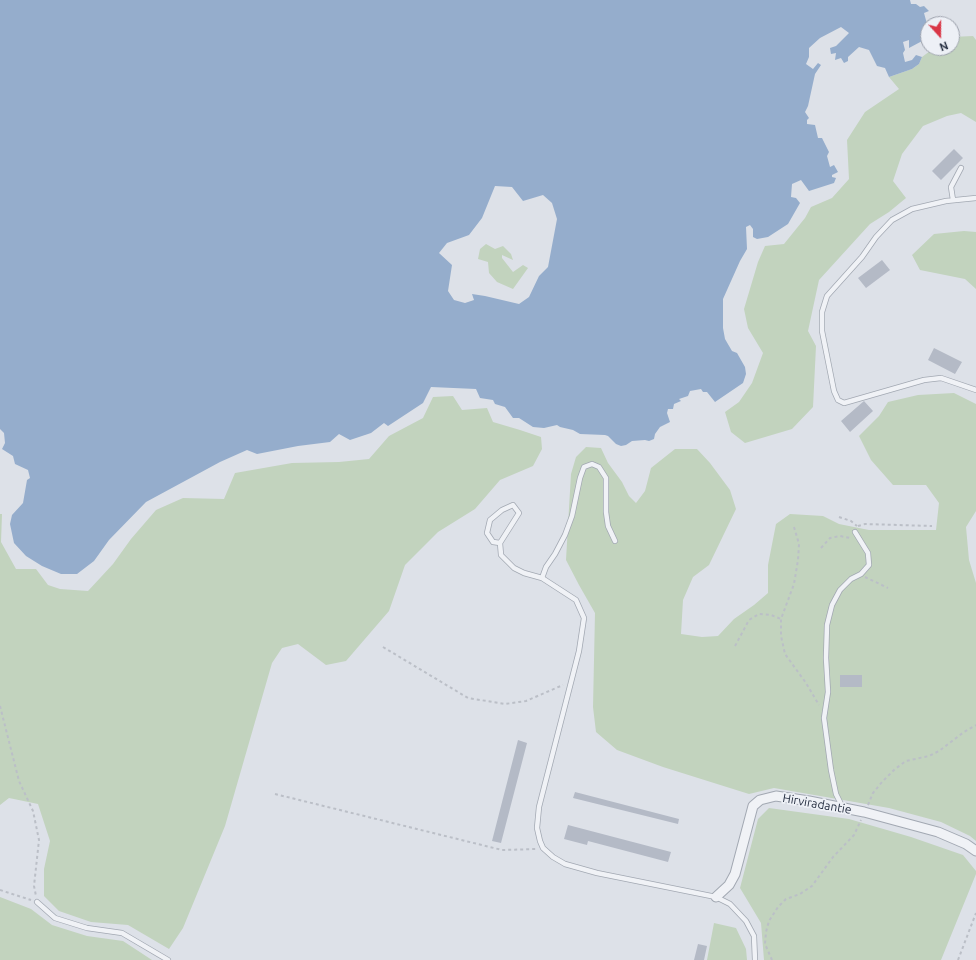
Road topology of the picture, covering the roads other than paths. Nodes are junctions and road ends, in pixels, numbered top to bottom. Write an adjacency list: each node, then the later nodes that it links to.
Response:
1 (961, 168): 3 (lane)
2 (976, 198): 3 (lane)
3 (953, 200): 4 (lane)
4 (976, 390)
5 (855, 532): 9 (lane)
6 (615, 541): 8 (lane)
7 (500, 543): 7 (lane); 8 (lane)
8 (542, 578): 11 (lane)
9 (843, 808): 10 (street, Hirviradantie); 11 (street, Hirviradantie)
10 (976, 851)
11 (716, 897): 14 (lane)
12 (37, 902): 13 (lane)
13 (168, 960)
14 (755, 960)

